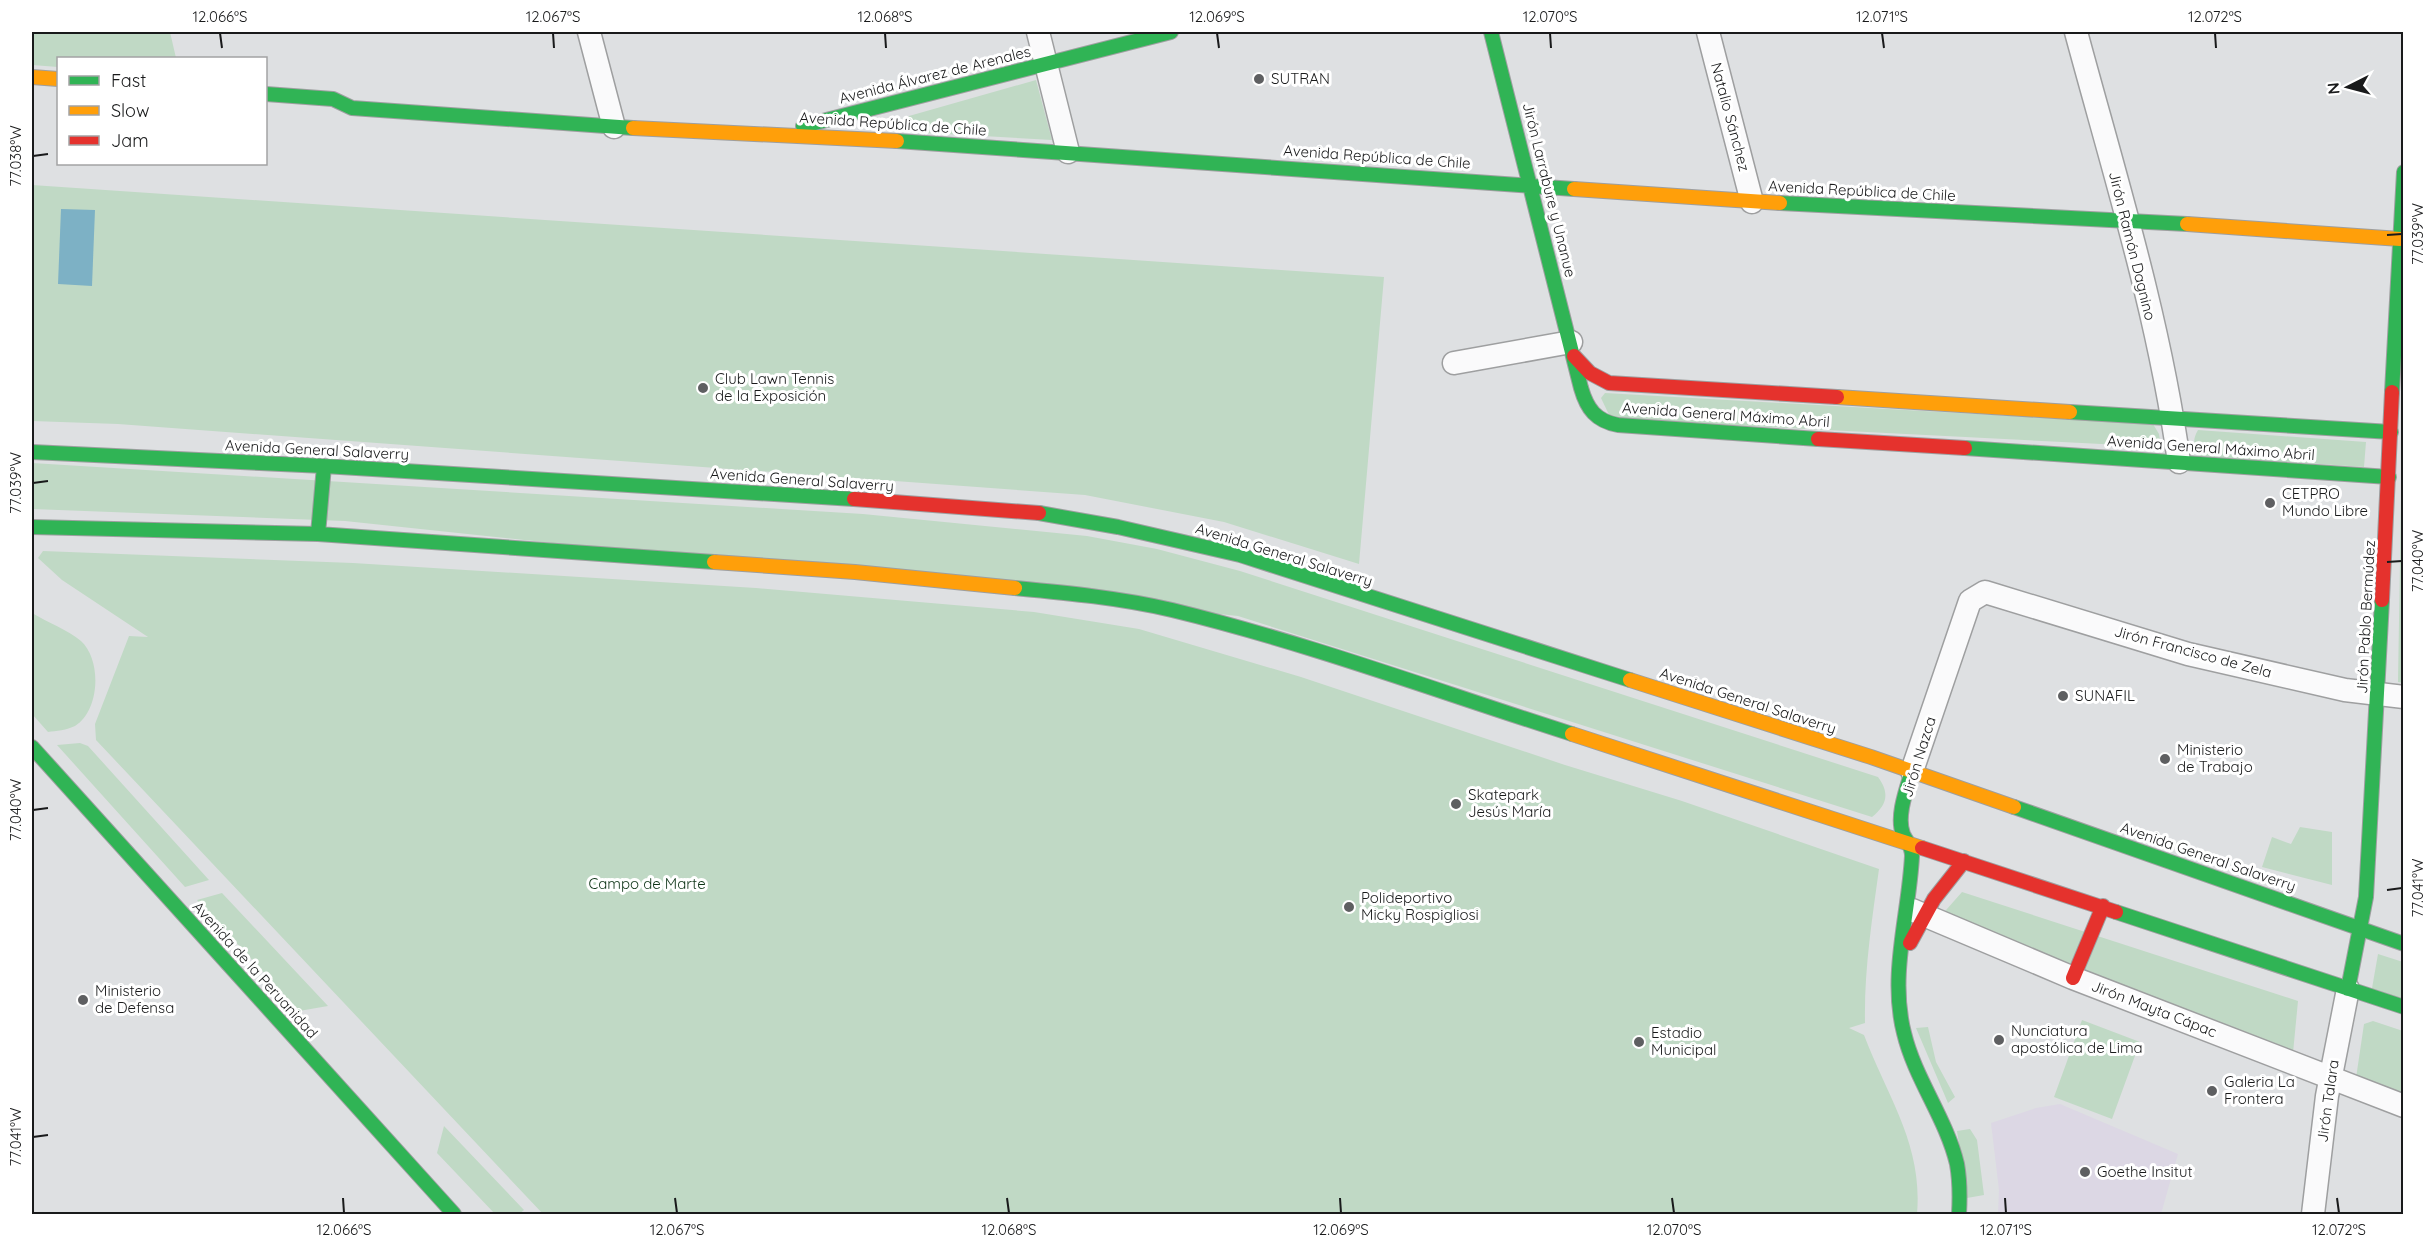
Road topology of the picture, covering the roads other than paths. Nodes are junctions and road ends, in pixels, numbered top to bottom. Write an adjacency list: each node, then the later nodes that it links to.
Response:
1 (589, 32): 13 (street)
2 (1038, 32): 7 (street)
3 (1172, 32): 7 (main road, Avenida Álvarez de Arenales)
4 (1491, 32): 17 (main road, Jirón Larrabure y Unanue)
5 (1708, 32): 18 (street, Natalio Sánchez)
6 (2076, 32): 19 (street, Jirón Ramón Dagnino)
7 (1046, 64): 14 (main road, Avenida Álvarez de Arenales); 15 (street)
8 (32, 77): 9 (main road)
9 (57, 79)
10 (267, 94): 11 (main road, Avenida República de Chile)
11 (352, 108): 12 (main road); 13 (main road, Avenida República de Chile)
12 (333, 119)
13 (614, 127): 14 (main road, Avenida República de Chile)
14 (776, 133): 15 (main road, Avenida República de Chile)
15 (1068, 152): 17 (main road, Avenida República de Chile)
16 (2403, 172): 20 (main road, Jirón Pablo Bermúdez)
17 (1531, 186): 18 (main road, Avenida República de Chile); 21 (main road, Jirón Larrabure y Unanue)
18 (1752, 202): 19 (main road, Avenida República de Chile)
19 (2127, 220): 20 (main road, Avenida República de Chile); 25 (street, Jirón Ramón Dagnino)
20 (2400, 239): 22 (main road, Jirón Pablo Bermúdez)
21 (1573, 349): 23 (street); 24 (main road, Avenida General Máximo Abril); 26 (main road, Avenida General Máximo Abril)
22 (2399, 362): 27 (main road, Jirón Pablo Bermúdez)
23 (1454, 363)
24 (1609, 383): 25 (main road, Avenida General Máximo Abril); 26 (main road)
25 (2173, 419): 27 (main road, Avenida General Máximo Abril); 29 (street, Jirón Ramón Dagnino)
26 (1610, 424): 29 (main road, Avenida General Máximo Abril)
27 (2391, 432): 31 (main road, Jirón Pablo Bermúdez)
28 (32, 452): 30 (main road, Avenida General Salaverry)
29 (2179, 462): 31 (main road, Avenida General Máximo Abril)
30 (324, 466): 33 (main road); 38 (main road, Avenida General Salaverry)
31 (2389, 477): 35 (main road, Jirón Pablo Bermúdez)
32 (32, 527): 33 (main road)
33 (318, 534): 39 (main road)
34 (1985, 592): 35 (street, Jirón Francisco de Zela); 38 (street, Jirón Nazca)
35 (2378, 695): 36 (street, Jirón Francisco de Zela); 43 (main road, Jirón Pablo Bermúdez)
36 (2403, 697)
37 (32, 747): 50 (main road, Avenida de la Peruanidad)
38 (1912, 771): 39 (main road, Jirón Nazca); 43 (main road, Avenida General Salaverry)
39 (1911, 845): 40 (main road); 42 (main road, Jirón Nazca)
40 (1964, 861): 41 (main road); 42 (main road, Jirón Nazca)
41 (2103, 906): 45 (main road); 46 (main road)
42 (1915, 911): 45 (street, Jirón Mayta Cápac); 51 (main road, Jirón Nazca)
43 (2361, 928): 44 (main road, Avenida General Salaverry); 46 (main road, Jirón Pablo Bermúdez)
44 (2403, 944)
45 (2073, 978): 48 (street, Jirón Mayta Cápac)
46 (2348, 989): 47 (main road); 48 (street, Jirón Talara)
47 (2403, 1006)
48 (2330, 1078): 49 (street, Jirón Mayta Cápac); 52 (street, Jirón Talara)
49 (2403, 1106)
50 (454, 1215)
51 (1959, 1215)
52 (2313, 1215)

